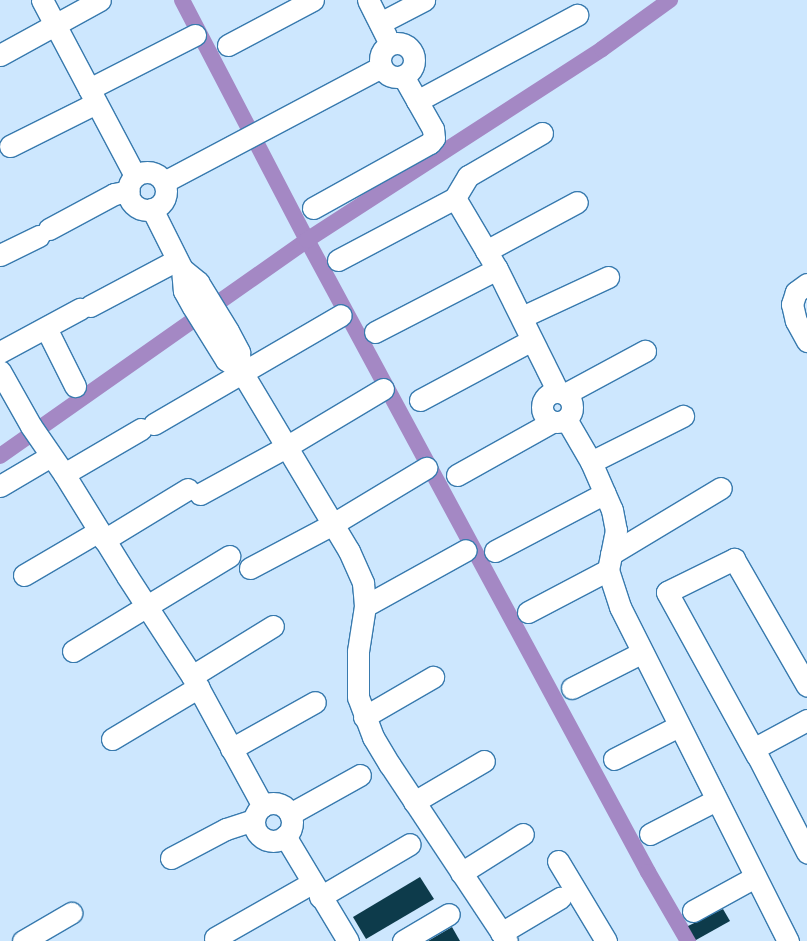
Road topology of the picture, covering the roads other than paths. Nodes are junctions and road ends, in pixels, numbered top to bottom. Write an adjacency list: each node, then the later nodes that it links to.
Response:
1 (42, 0): 8 (street)
2 (100, 0): 8 (street)
3 (313, 0): 11 (street)
4 (368, 0): 7 (street)
5 (424, 0): 7 (street)
6 (577, 15): 16 (street)
7 (380, 24): 10 (street)
8 (55, 26): 12 (street); 15 (street)
9 (195, 35): 15 (street)
10 (390, 44): 13 (street); 14 (street)
11 (228, 45)
12 (0, 55)
13 (381, 66): 14 (street); 19 (street)
14 (403, 76): 16 (street)
15 (92, 96): 18 (street); 20 (street)
16 (417, 101): 23 (street)
17 (542, 134): 21 (street)
18 (4, 153)
19 (164, 182): 20 (street); 24 (street)
20 (132, 183): 24 (street); 26 (street)
21 (455, 198): 25 (street); 27 (street)
22 (577, 202): 25 (street)
23 (313, 208)
24 (152, 209): 28 (street)
25 (486, 251): 29 (street)
26 (0, 255)
27 (338, 260)
28 (179, 264): 34 (street); 41 (street)
29 (497, 269): 33 (street); 35 (street)
30 (608, 277): 33 (street)
31 (807, 284): 37 (street)
32 (341, 315): 41 (street)
33 (522, 317): 36 (street)
34 (46, 328): 39 (street); 42 (street)
35 (375, 332)
36 (532, 340): 44 (street); 45 (street)
37 (807, 340)
38 (645, 351): 44 (street)
39 (0, 352)
40 (0, 371): 48 (street)
41 (241, 371): 49 (street); 52 (street)
42 (75, 386)
43 (383, 389): 49 (street)
44 (561, 393): 47 (street)
45 (420, 400)
46 (683, 416): 50 (street)
47 (559, 420): 50 (street); 53 (street)
48 (41, 440): 52 (street); 54 (street)
49 (286, 447): 57 (street); 58 (street)
50 (591, 462): 56 (street)
51 (426, 468): 57 (street)
52 (64, 474): 58 (street)
53 (457, 475)
54 (0, 486)
55 (721, 488): 62 (street)
56 (605, 493): 60 (street); 62 (street)
57 (333, 524): 63 (street); 66 (street)
58 (102, 535): 64 (street); 65 (street)
59 (466, 550): 66 (street)
60 (495, 551)
61 (228, 556): 65 (street)
62 (610, 562): 67 (street); 70 (street)
63 (250, 568)
64 (24, 575)
65 (147, 606): 69 (street); 72 (street)
66 (365, 606): 76 (street)
67 (528, 612)
68 (273, 626): 72 (street)
69 (73, 651)
70 (641, 653): 74 (street); 78 (street)
71 (433, 677): 76 (street)
72 (195, 681): 79 (street); 80 (street)
73 (807, 686): 81 (street)
74 (572, 688)
75 (316, 702): 80 (street)
76 (364, 717): 86 (street)
77 (807, 720): 81 (street)
78 (679, 726): 82 (street); 85 (street)
79 (112, 739)
80 (231, 749): 87 (street)
81 (757, 756): 93 (street)
82 (614, 759)
83 (484, 760): 86 (street)
84 (360, 774): 88 (street)
85 (716, 800): 90 (street); 97 (street)
86 (414, 802): 96 (street)
87 (258, 813): 88 (street); 91 (street); 94 (street)
88 (290, 814): 91 (street)
89 (523, 834): 96 (street)
90 (650, 834)
91 (285, 836): 98 (street)
92 (410, 844): 98 (street)
93 (807, 852)
94 (171, 858)
95 (558, 861): 108 (street)
96 (461, 873): 103 (street)
97 (754, 877): 100 (street); 109 (street)
98 (316, 890): 104 (street); 106 (street)
99 (560, 898): 103 (street)
100 (693, 911)
101 (72, 913): 105 (street)
102 (449, 914): 107 (street)
103 (504, 937)
104 (215, 938)
105 (22, 941)
106 (348, 941)
107 (403, 941)
108 (606, 941)
109 (788, 941)

